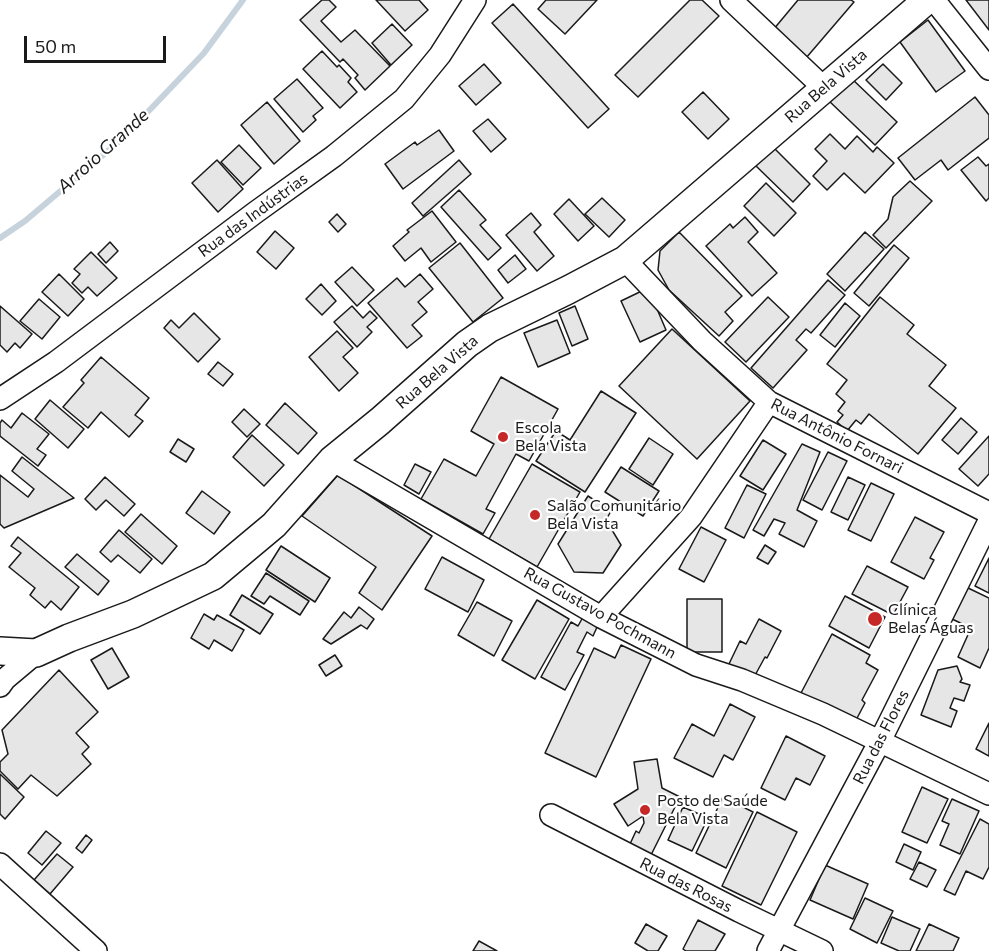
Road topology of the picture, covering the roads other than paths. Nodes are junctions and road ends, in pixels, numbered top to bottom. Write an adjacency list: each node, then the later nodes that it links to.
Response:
1 (475, 0): 8 (street, Rua das Indústrias)
2 (731, 0): 6 (street)
3 (927, 0): 6 (main road, Rua Bela Vista)
4 (934, 0): 5 (street)
5 (989, 69)
6 (824, 88): 7 (main road, Rua Bela Vista)
7 (625, 260): 9 (street, Rua Antônio Fornari); 10 (main road, Rua Bela Vista)
8 (0, 399)
9 (769, 402): 11 (street, Rua Antônio Fornari); 13 (street)
10 (332, 460): 13 (street, Rua Gustavo Pochmann); 15 (main road, Rua Bela Vista)
11 (989, 513)
12 (989, 521): 18 (street, Rua das Flores)
13 (602, 617): 18 (street, Rua Gustavo Pochmann)
14 (0, 651): 15 (main road)
15 (36, 653): 16 (street, Rua Bela Vista)
16 (3, 683): 17 (street)
17 (0, 700)
18 (880, 741): 19 (street, Rua Gustavo Pochmann); 22 (street, Rua das Flores)
19 (989, 794)
20 (551, 815): 22 (street, Rua das Rosas)
21 (0, 864): 23 (street)
22 (778, 931): 24 (street, Rua das Flores); 25 (street, Rua das Rosas)
23 (96, 951)
24 (768, 951)
25 (822, 951)

